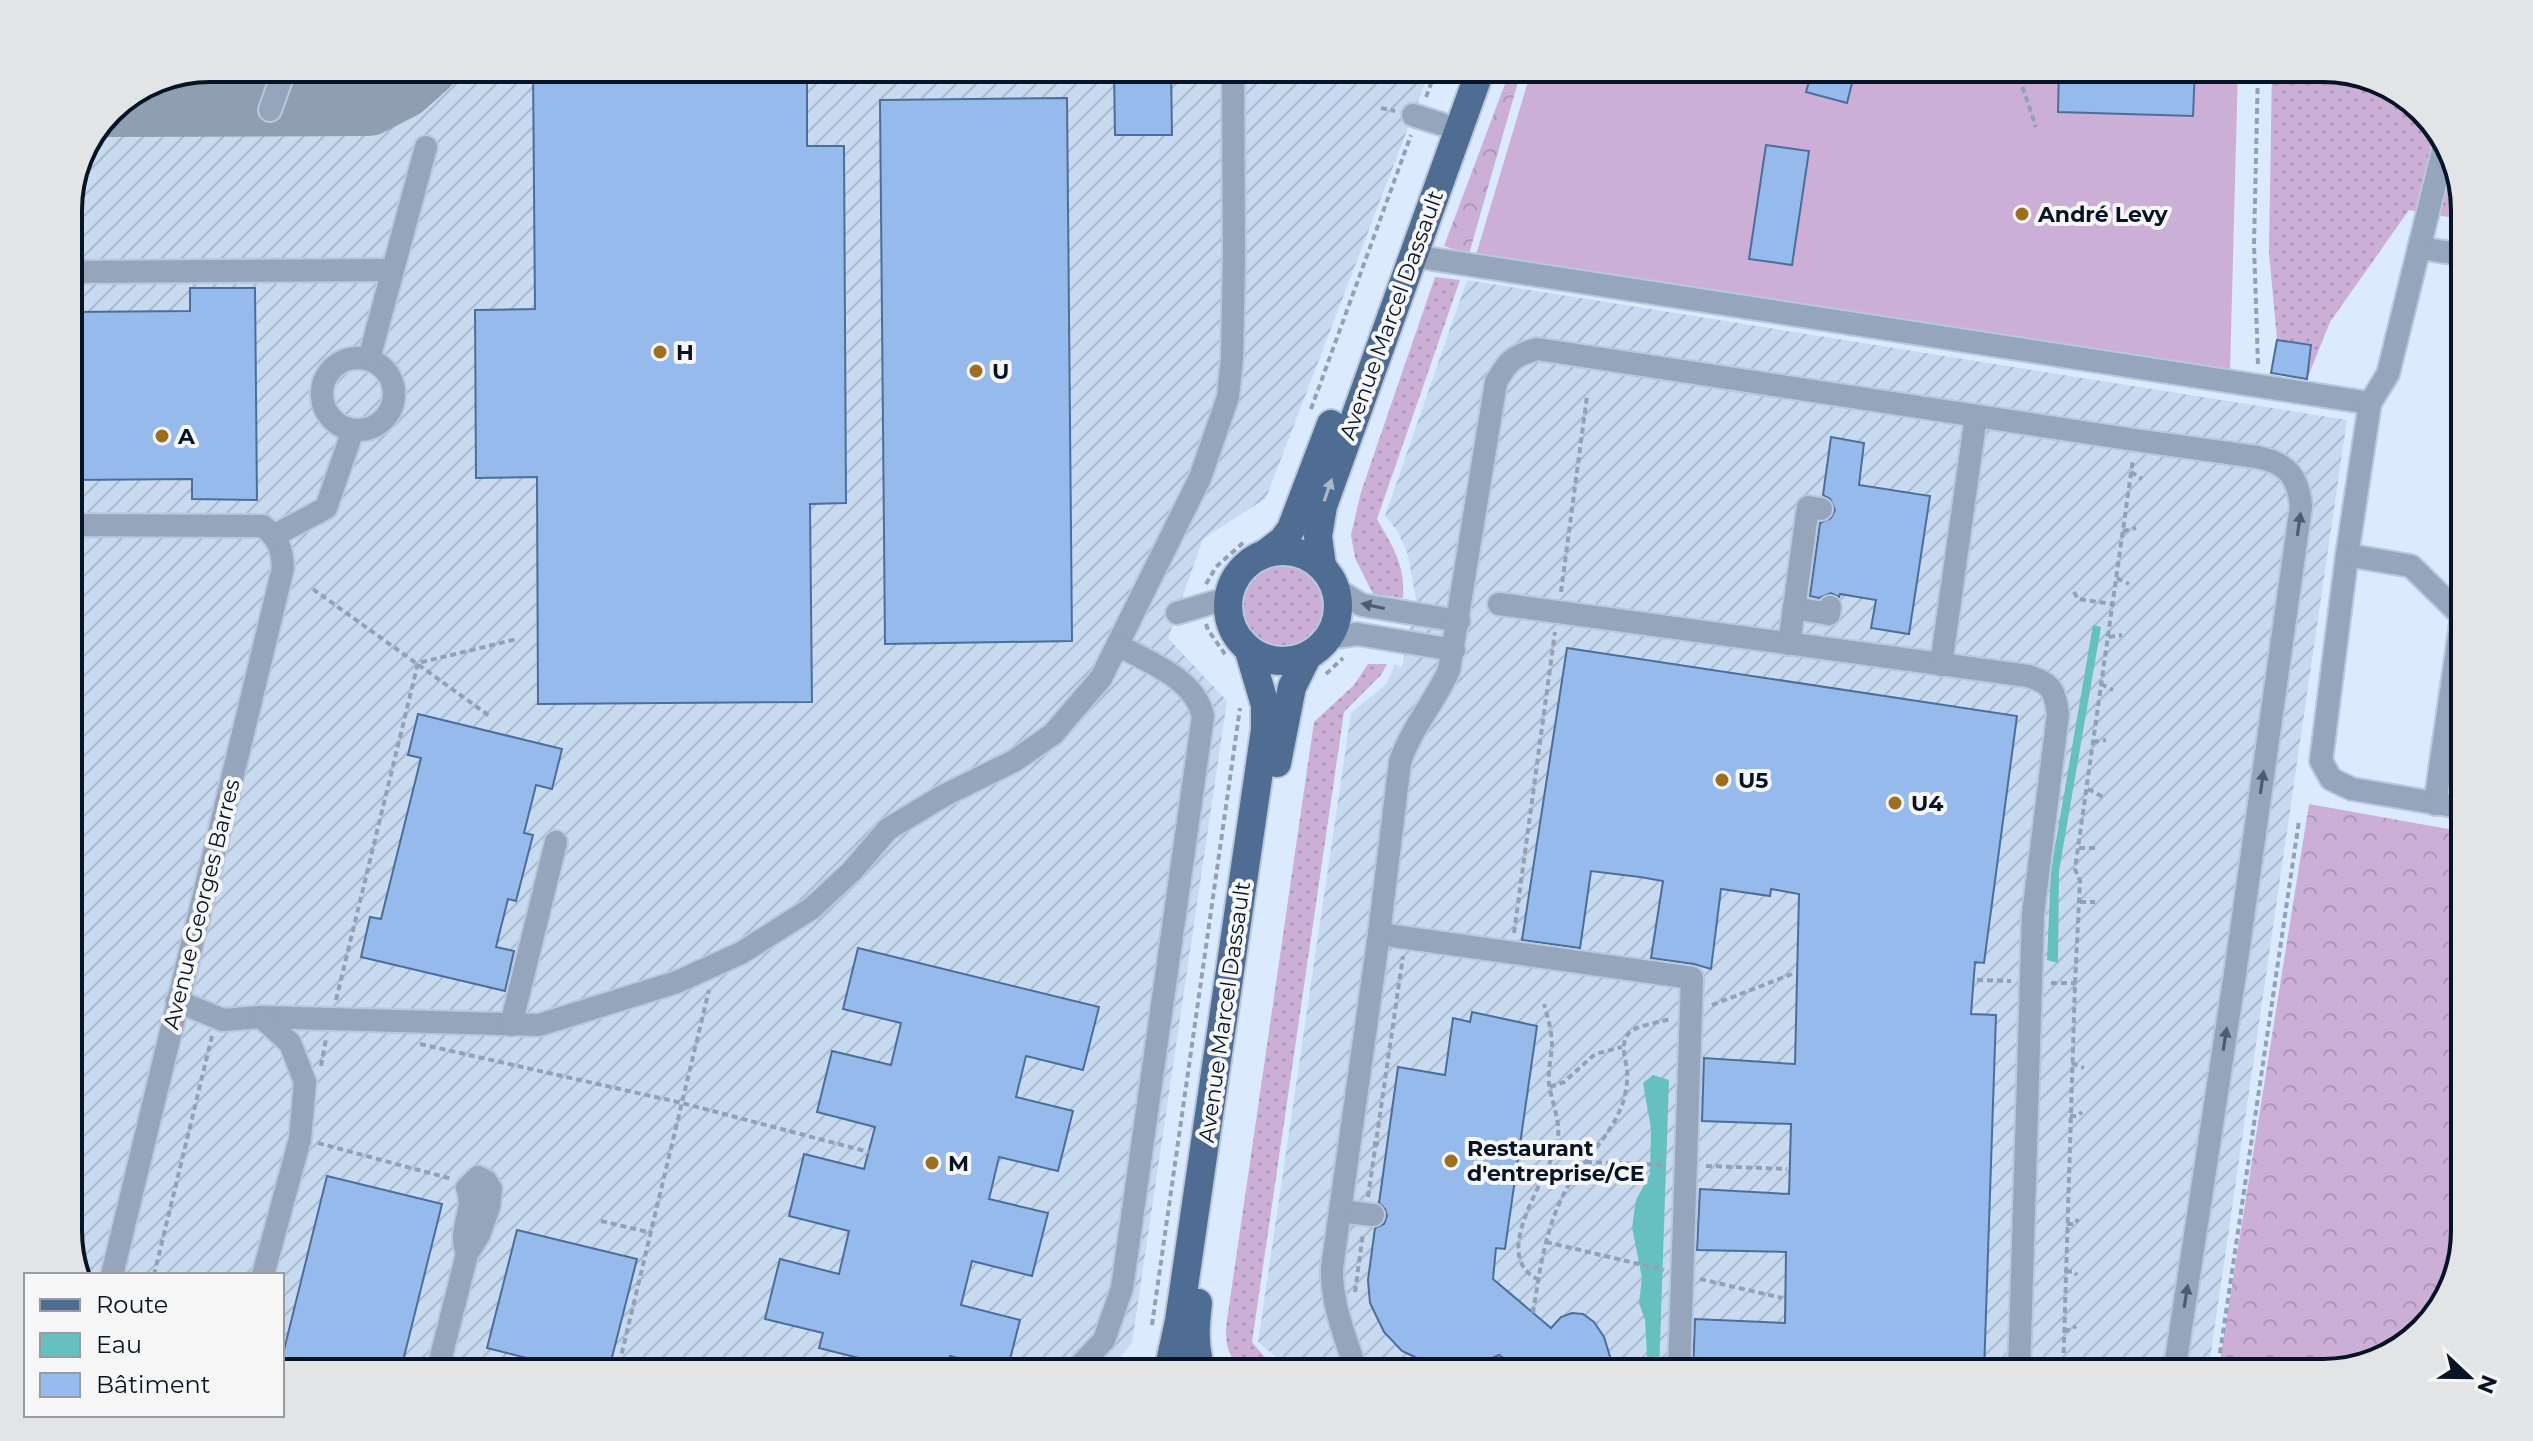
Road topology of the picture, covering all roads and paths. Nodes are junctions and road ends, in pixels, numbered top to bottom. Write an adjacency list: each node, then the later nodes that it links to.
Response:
1 (280, 82): 8 (street)
2 (1233, 82): 55 (street)
3 (1433, 82): 9 (path)
4 (1451, 82): 9 (main road, Avenue Marcel Dassault)
5 (1476, 82): 15 (main road, Avenue Marcel Dassault)
6 (2021, 82): 10 (path)
7 (2258, 82): 19 (path)
8 (270, 110)
9 (1424, 118): 22 (path); 33 (main road, Avenue Marcel Dassault)
10 (2036, 127)
11 (426, 147): 16 (street)
12 (2441, 160): 13 (street)
13 (2419, 248): 14 (street); 21 (street)
14 (2451, 253)
15 (1413, 256): 19 (street); 35 (main road, Avenue Marcel Dassault, one-way to 15)
16 (393, 270): 17 (street); 18 (street)
17 (82, 272)
18 (369, 359): 24 (street); 24 (street)
19 (2259, 385): 21 (street)
20 (1587, 396): 47 (path)
21 (2370, 403): 34 (street)
22 (1309, 414)
23 (1976, 416): 25 (street); 48 (street); 60 (street)
24 (353, 430): 32 (street)
25 (2135, 440): 26 (path); 136 (street, one-way to 25)
26 (2131, 472): 27 (path); 31 (path)
27 (2142, 479)
28 (1821, 509): 45 (street)
29 (82, 525): 32 (street)
30 (2136, 528): 31 (path)
31 (2123, 531): 36 (path)
32 (275, 535): 88 (street, Avenue Georges Barres)
33 (1257, 546): 35 (main road); 40 (main road); 40 (path)
34 (2347, 555): 43 (street); 71 (street)
35 (1329, 578): 48 (street, one-way to 35); 51 (main road)
36 (2116, 578): 37 (path); 42 (path)
37 (2129, 584)
38 (313, 589): 59 (path)
39 (2074, 592): 42 (path)
40 (1215, 602): 46 (street); 57 (main road); 57 (path)
41 (1499, 604): 47 (street)
42 (2112, 604): 52 (path)
43 (2451, 605)
44 (1830, 607): 45 (street)
45 (1794, 608): 54 (street)
46 (1177, 613)
47 (1558, 613): 54 (street); 81 (path)
48 (1459, 621): 56 (street)
49 (1361, 634): 51 (street); 56 (street); 62 (path)
50 (2122, 635): 52 (path)
51 (1328, 638): 58 (main road)
52 (2108, 638): 61 (path)
53 (517, 639): 59 (path)
54 (1789, 644): 60 (street)
55 (1118, 645): 84 (street); 129 (street)
56 (1454, 650): 79 (street)
57 (1239, 656): 58 (main road); 130 (main road, Avenue Marcel Dassault)
58 (1307, 657): 62 (main road, Avenue Marcel Dassault)
59 (418, 663): 66 (path); 93 (path)
60 (1941, 665): 134 (street)
61 (2101, 684): 63 (path); 68 (path)
62 (1292, 687): 131 (main road, Avenue Marcel Dassault)
63 (2113, 690)
64 (2451, 693): 71 (street)
65 (1241, 697): 126 (path)
66 (491, 717)
67 (2106, 740): 68 (path)
68 (2093, 742): 69 (path)
69 (2086, 789): 70 (path); 75 (path)
70 (2103, 797)
71 (2435, 804): 72 (street)
72 (2451, 806)
73 (2299, 821): 137 (path)
74 (556, 842): 92 (street)
75 (2078, 848): 76 (path); 77 (path)
76 (2096, 848)
77 (2080, 902): 78 (path); 83 (path)
78 (2095, 902)
79 (1379, 934): 80 (street); 110 (street)
80 (1406, 938): 81 (street); 111 (path)
81 (1511, 953): 90 (street)
82 (2087, 954): 83 (path)
83 (2077, 956): 87 (path)
84 (711, 966): 92 (street); 102 (path)
85 (1792, 974): 90 (path)
86 (2041, 982): 87 (path)
87 (2075, 983): 98 (path)
88 (177, 1001): 91 (street); 117 (street, Avenue Georges Barres)
89 (1544, 1004): 101 (path)
90 (1691, 1013): 97 (path); 133 (street)
91 (261, 1017): 93 (street); 105 (street)
92 (511, 1025): 93 (street)
93 (333, 1030): 95 (path); 95 (path)
94 (213, 1034): 118 (path)
95 (325, 1041): 100 (path)
96 (418, 1043): 102 (path)
97 (1623, 1047): 101 (path); 121 (path)
98 (2072, 1063): 99 (path); 104 (path)
99 (2084, 1068)
100 (321, 1070)
101 (1550, 1087): 121 (path)
102 (682, 1103): 106 (path); 115 (path)
103 (2082, 1112): 104 (path)
104 (2070, 1116): 107 (path)
105 (300, 1139): 109 (path); 119 (street)
106 (869, 1152)
107 (2069, 1165): 108 (path); 114 (path)
108 (2079, 1169)
109 (473, 1180): 127 (street)
110 (1340, 1211): 111 (street); 132 (street)
111 (1369, 1214): 122 (path)
112 (2078, 1219): 114 (path)
113 (601, 1221): 115 (path)
114 (2067, 1224): 116 (path)
115 (652, 1233): 128 (path)
116 (2066, 1272): 120 (path); 125 (path)
117 (112, 1273)
118 (154, 1273)
119 (264, 1273)
120 (2077, 1275)
121 (1539, 1280): 123 (path)
122 (1355, 1296)
123 (1533, 1313)
124 (2076, 1326): 125 (path)
125 (2064, 1330): 135 (path)
126 (1151, 1332)
127 (441, 1359)
128 (620, 1359)
129 (1086, 1359)
130 (1171, 1359)
131 (1199, 1359)
132 (1353, 1359)
133 (1679, 1359)
134 (2019, 1359)
135 (2063, 1359)
136 (2176, 1359)
137 (2219, 1359)

